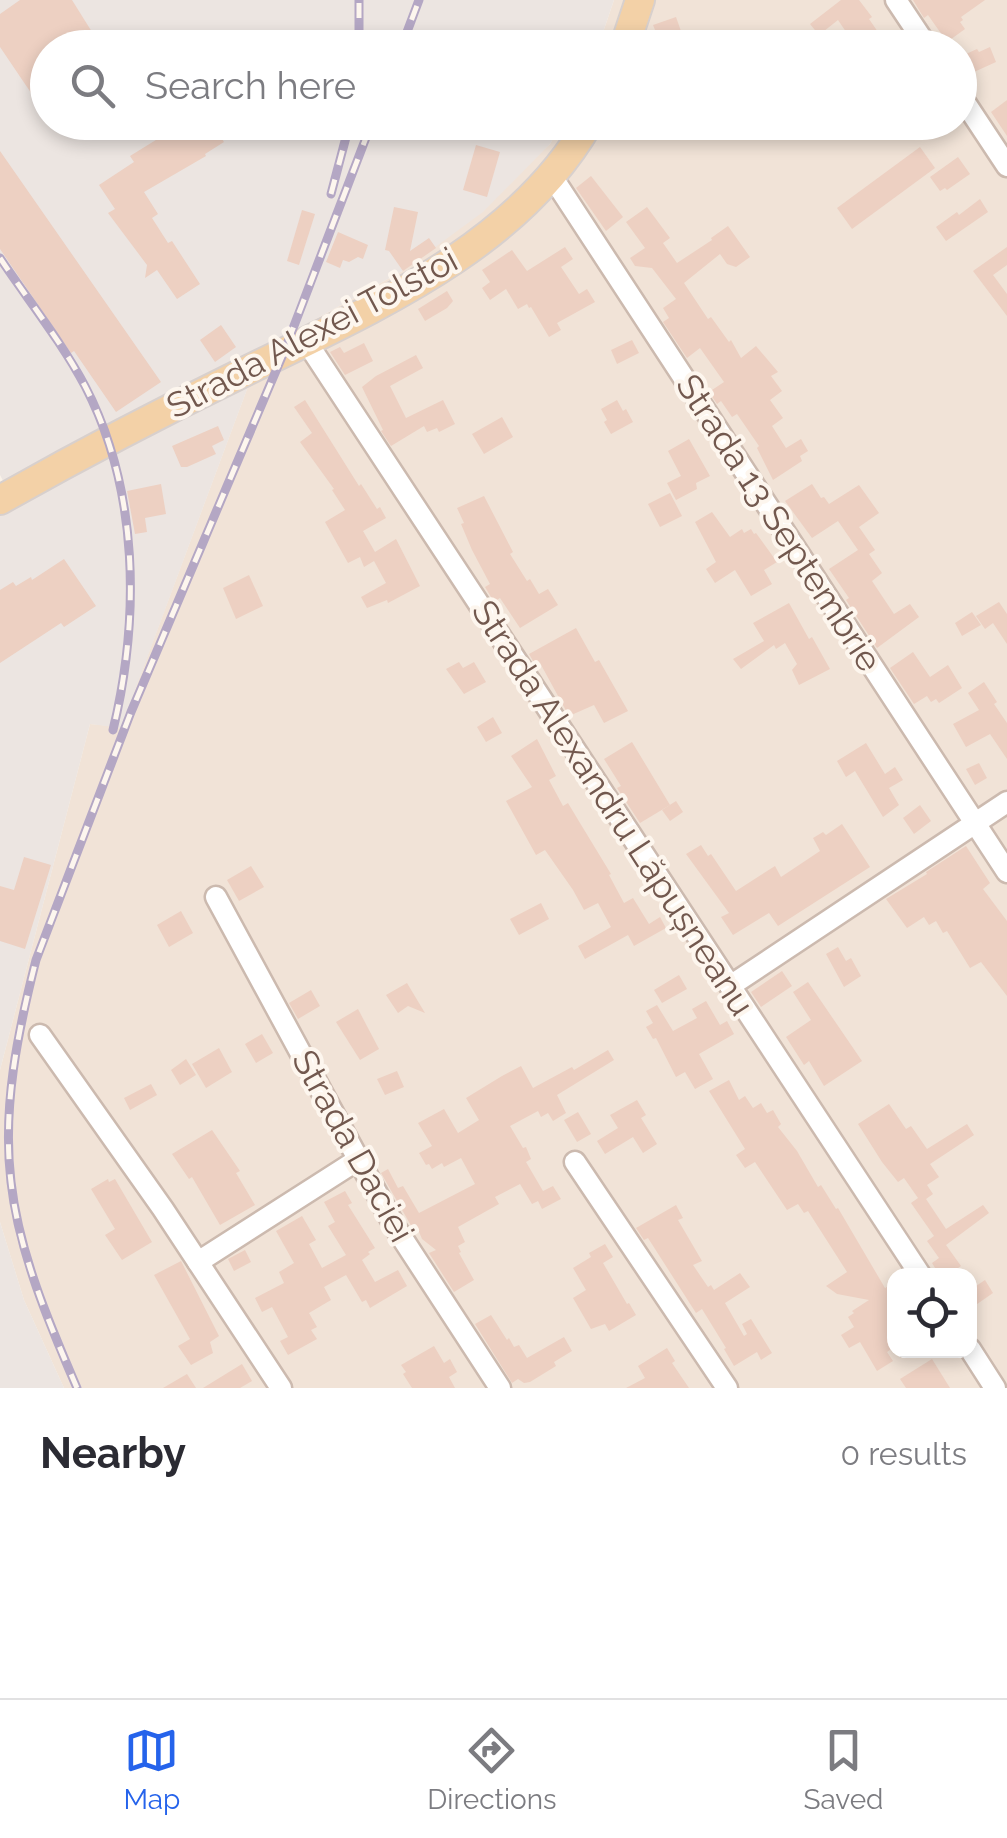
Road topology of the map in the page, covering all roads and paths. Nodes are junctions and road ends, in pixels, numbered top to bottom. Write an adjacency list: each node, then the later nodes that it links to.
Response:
1 (640, 0): 3 (main road)
2 (896, 0): 4 (street)
3 (630, 30)
4 (916, 30)
5 (977, 121): 7 (street)
6 (578, 140): 8 (main road, Strada Alexei Tolstoi)
7 (1007, 166)
8 (551, 175): 9 (main road, Strada Alexei Tolstoi); 12 (street, Strada 13 Septembrie)
9 (306, 341): 10 (main road, Strada Alexei Tolstoi); 15 (street, Strada Alexandru Lăpușneanu)
10 (0, 500)
11 (1007, 802): 12 (street)
12 (975, 823): 13 (street, Strada 13 Septembrie); 15 (street)
13 (1007, 872)
14 (216, 897): 17 (street, Strada Daciei)
15 (730, 986): 20 (street, Strada Alexandru Lăpușneanu)
16 (40, 1035): 19 (street)
17 (360, 1159): 19 (street); 23 (street, Strada Daciei)
18 (574, 1162): 24 (street)
19 (198, 1262): 22 (street)
20 (916, 1268)
21 (976, 1358): 25 (street)
22 (281, 1388)
23 (500, 1388)
24 (727, 1388)
25 (995, 1388)

